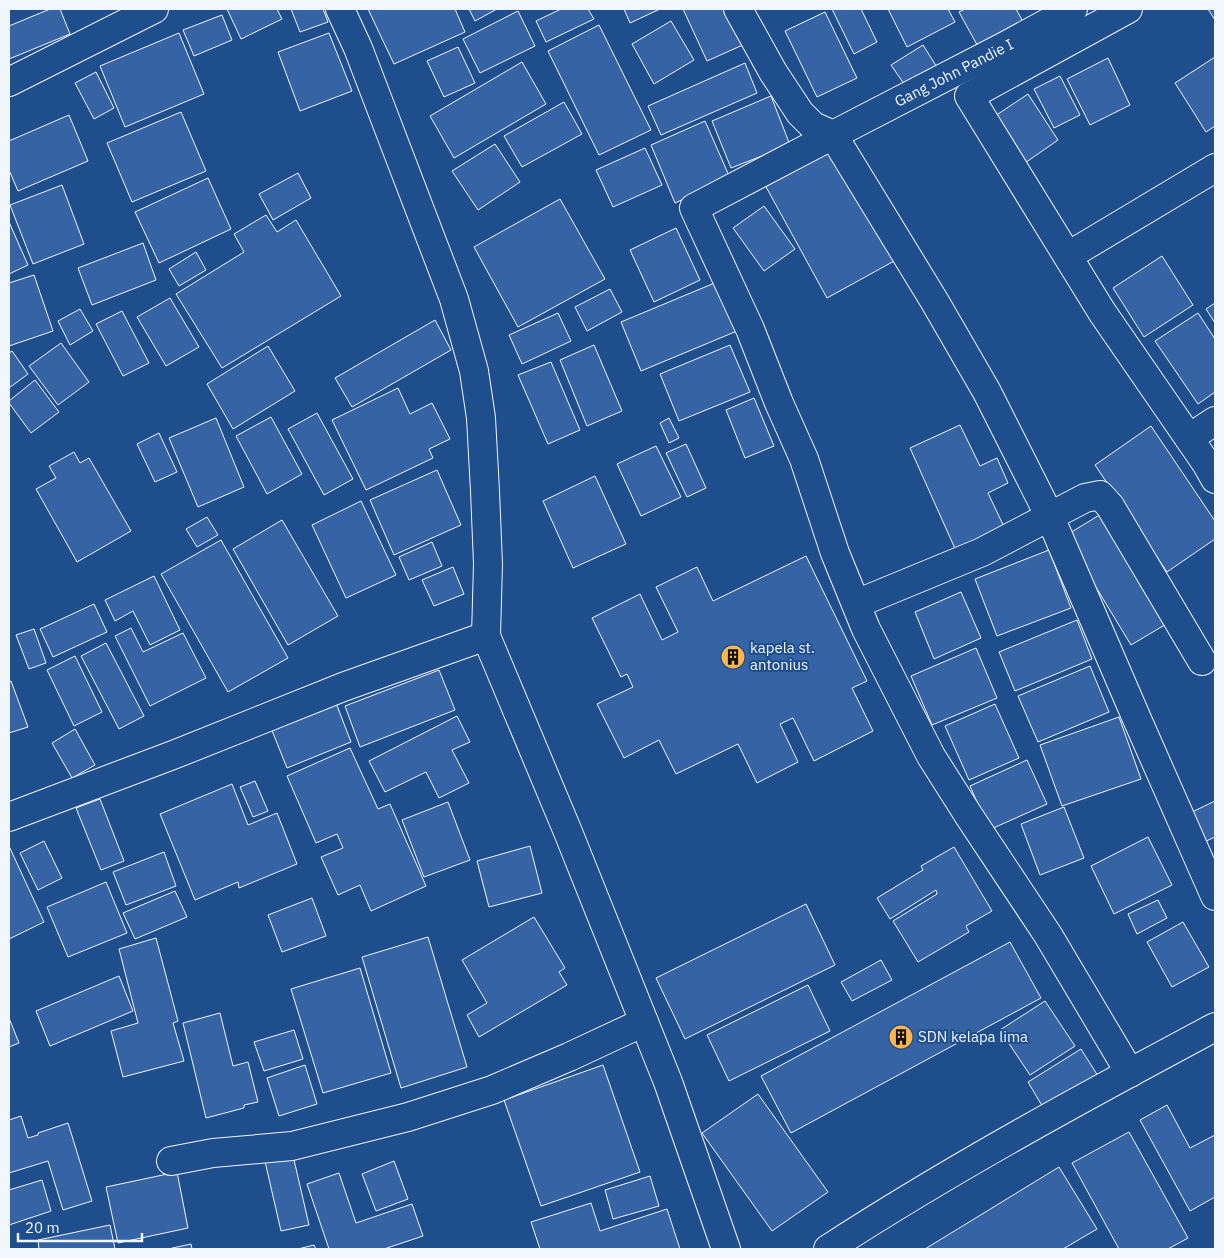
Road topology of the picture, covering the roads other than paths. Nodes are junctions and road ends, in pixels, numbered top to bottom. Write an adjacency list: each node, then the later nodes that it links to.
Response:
1 (154, 9): 6 (street)
2 (340, 9): 15 (street)
3 (738, 9): 7 (street)
4 (1073, 9): 7 (street, Gang John Pandie I)
5 (1128, 9): 9 (street)
6 (9, 82)
7 (833, 135): 13 (street); 14 (street, Gang John Pandie I)
8 (1215, 168): 9 (street)
9 (1068, 256): 11 (street)
10 (1215, 421): 11 (street)
11 (1189, 438): 12 (street)
12 (1212, 466)
13 (1050, 517): 14 (street); 16 (street); 18 (street)
14 (856, 604): 21 (street)
15 (486, 636): 17 (street); 19 (street)
16 (1202, 662)
17 (9, 817)
18 (1215, 896)
19 (644, 1022): 22 (street); 23 (street)
20 (1215, 1027): 21 (street)
21 (1130, 1073): 24 (street)
22 (171, 1161)
23 (726, 1249)
24 (828, 1249)

